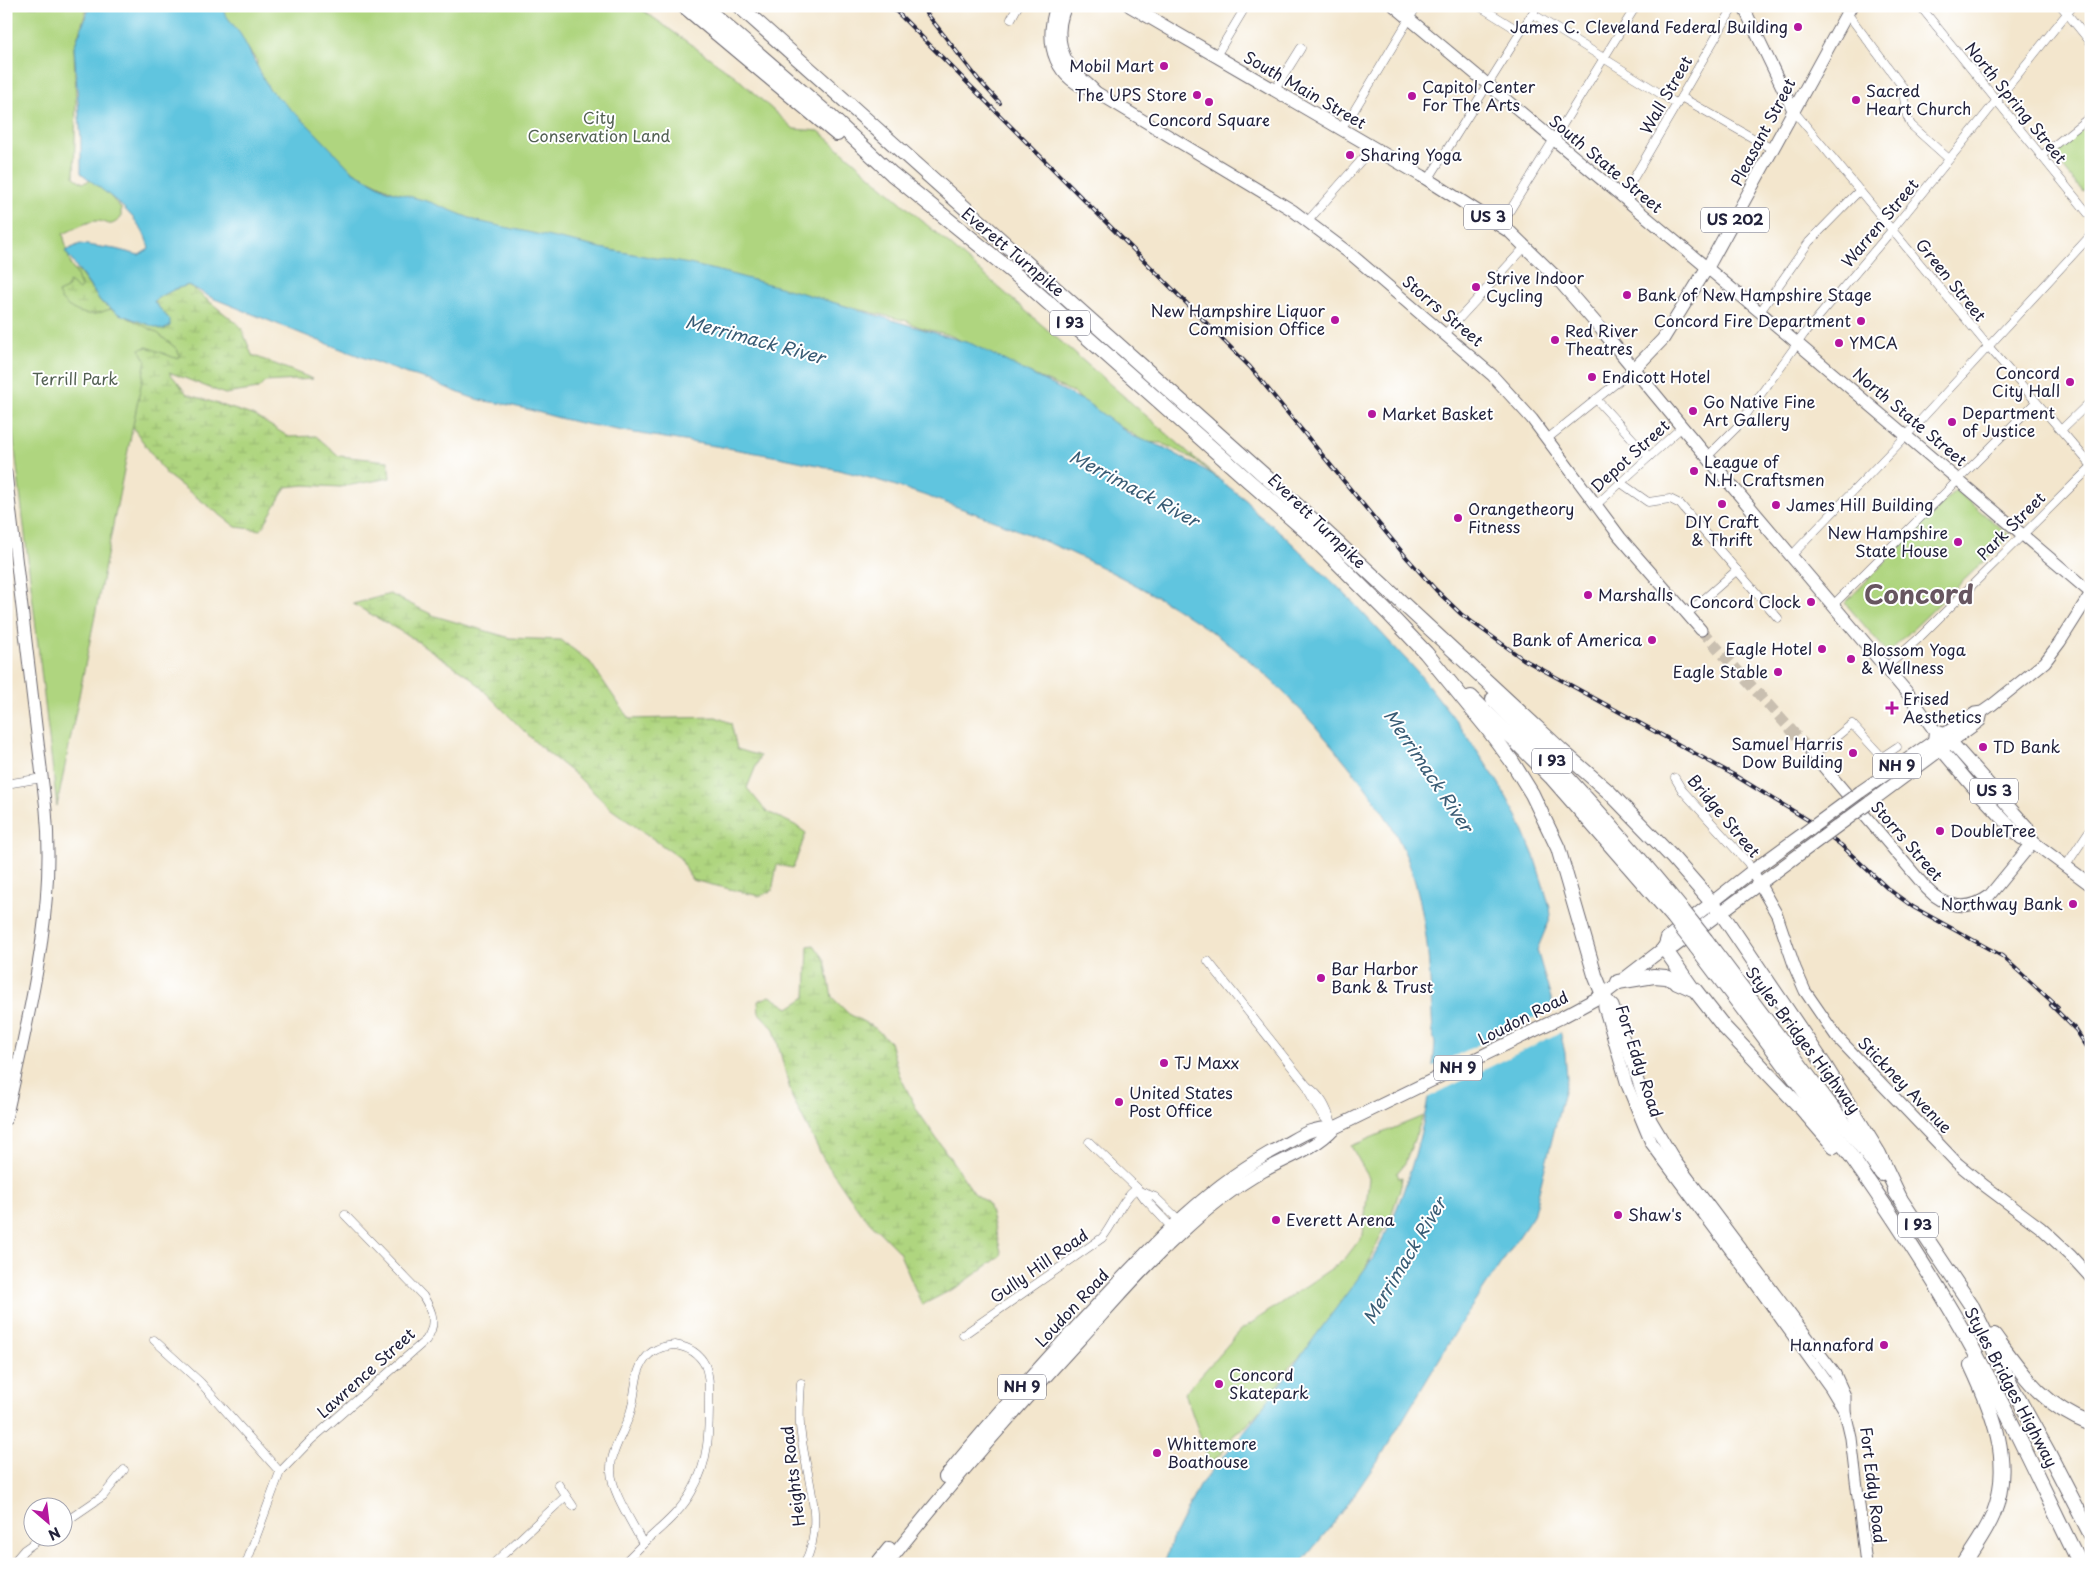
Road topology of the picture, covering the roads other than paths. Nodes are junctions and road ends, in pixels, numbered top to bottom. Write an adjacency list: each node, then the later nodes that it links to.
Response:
1 (684, 6): 44 (highway)
2 (703, 6): 44 (highway, Everett Turnpike / I 93)
3 (739, 6): 30 (highway, Everett Turnpike / I 93)
4 (751, 6): 30 (highway)
5 (1018, 6): 23 (street)
6 (1056, 6): 33 (street, Storrs Street)
7 (1066, 6): 33 (street, Storrs Street)
8 (1130, 6): 28 (main road, South Main Street / US 3)
9 (1246, 6): 28 (street)
10 (1394, 6): 24 (street, South State Street)
11 (1417, 6): 24 (street)
12 (1479, 6): 25 (street)
13 (1537, 6): 21 (street)
14 (1636, 6): 29 (street)
15 (1734, 6): 34 (street, Wall Street)
16 (1743, 6): 36 (street)
17 (1920, 6): 35 (street, North Spring Street)
18 (2061, 6): 22 (street)
19 (2073, 6): 22 (street, Warren Street)
20 (1849, 10): 36 (main road, Pleasant Street / US 202); 43 (street)
21 (1532, 14): 25 (street); 29 (street)
22 (2067, 14): 26 (street); 35 (street, Warren Street)
23 (1012, 19)
24 (1409, 19): 31 (street, South State Street); 38 (street)
25 (1521, 32): 31 (street)
26 (2091, 43)
27 (1301, 48): 32 (street)
28 (1216, 56): 32 (main road, South Main Street / US 3)
29 (1604, 59): 34 (street); 39 (street)
30 (802, 61): 80 (highway, Everett Turnpike / I 93)
31 (1488, 86): 39 (street, South State Street); 45 (street)
32 (1274, 91): 38 (main road, South Main Street / US 3)
33 (1096, 92): 49 (street, Storrs Street)
34 (1679, 101): 41 (street); 47 (street, Wall Street)
35 (1996, 101): 42 (street, North Spring Street); 43 (street, Warren Street)
36 (1793, 110): 41 (main road, Pleasant Street / US 202); 46 (street, Green Street)
37 (2091, 116): 42 (street)
38 (1340, 129): 40 (main road, South Main Street / US 3)
39 (1554, 141): 47 (street, South State Street); 50 (street)
40 (1372, 148): 45 (main road, South Main Street / US 3); 49 (street)
41 (1772, 149): 54 (main road, Pleasant Street / US 202)
42 (2041, 156): 48 (street, North Spring Street)
43 (1949, 159): 51 (street, Warren Street)
44 (892, 174): 83 (highway, Everett Turnpike / I 93)
45 (1428, 180): 50 (main road, South Main Street / US 3)
46 (1859, 191): 51 (street, Green Street); 55 (street)
47 (1622, 198): 54 (street, South State Street)
48 (2091, 217)
49 (1307, 222): 56 (street, Storrs Street)
50 (1501, 226): 53 (main road, South Main Street / US 3)
51 (1892, 230): 57 (street, Warren Street); 58 (street, Green Street)
52 (2091, 235): 58 (street)
53 (1525, 247): 56 (street); 59 (main road, South Main Street / US 3)
54 (1706, 269): 55 (street, North State Street); 59 (main road, Pleasant Street / US 202)
55 (1760, 312): 57 (street, North State Street)
56 (1445, 334): 66 (street, Storrs Street)
57 (1797, 343): 65 (street, North State Street); 67 (street, Warren Street)
58 (1988, 346): 62 (street, Green Street); 65 (street)
59 (1635, 368): 60 (street); 63 (main road, US 3)
60 (1596, 399): 66 (street); 68 (street)
61 (2091, 401): 64 (street)
62 (2036, 402): 64 (street, Green Street); 71 (street)
63 (1682, 427): 67 (main road, US 3); 68 (street, Depot Street)
64 (2061, 430): 69 (street, Green Street)
65 (1906, 436): 71 (street, North State Street); 75 (street)
66 (1547, 439): 73 (street, Storrs Street)
67 (1708, 456): 75 (main road, US 3)
68 (1649, 457): 72 (street, Depot Street)
69 (2091, 466): 74 (street, Park Street)
70 (6, 473): 88 (street)
71 (1958, 479): 74 (street, North State Street); 78 (street)
72 (1621, 483): 73 (street, Depot Street); 76 (street)
73 (1596, 505): 79 (street, Storrs Street)
74 (2022, 534): 77 (street, North State Street); 84 (street, Park Street)
75 (1792, 556): 78 (main road, US 3)
76 (1737, 570): 79 (street); 81 (street)
77 (2091, 593): 85 (street)
78 (1833, 605): 84 (main road, US 3)
79 (1687, 614): 82 (street, Storrs Street)
80 (1416, 616): 97 (highway); 98 (highway, Styles Bridges Highway / I 93)
81 (1778, 618)
82 (1701, 630)
83 (1426, 653): 98 (highway, Styles Bridges Highway / I 93); 104 (highway)
84 (1885, 668): 85 (main road, US 3)
85 (1941, 739): 92 (main road, US 3); 94 (main road, Loudon Road / NH 9, bridge); 95 (main road, Loudon Road / NH 9, bridge)
86 (1897, 746): 87 (street)
87 (1812, 754): 92 (street, Storrs Street)
88 (42, 778): 90 (street); 105 (street)
89 (1675, 778): 94 (street, Bridge Street)
90 (6, 784)
91 (2091, 828): 93 (street)
92 (2033, 842): 93 (main road, US 3)
93 (2065, 867): 96 (main road, US 3)
94 (1752, 871): 95 (street, Stickney Avenue); 97 (main road, Loudon Road / NH 9)
95 (1760, 885): 97 (main road, Loudon Road / NH 9); 113 (street, Stickney Avenue)
96 (2091, 885)
97 (1718, 908): 100 (main road, Loudon Road / NH 9); 109 (highway)
98 (1678, 914): 99 (highway, Styles Bridges Highway / I 93, bridge)
99 (1701, 944): 109 (highway, Styles Bridges Highway / I 93); 111 (highway, Styles Bridges Highway / I 93)
100 (1664, 948): 102 (main road, Loudon Road / NH 9); 103 (highway)
101 (1208, 962): 106 (street)
102 (1618, 982): 103 (highway); 104 (main road, Loudon Road / NH 9)
103 (1694, 990): 111 (highway)
104 (1603, 995): 106 (main road, Loudon Road / NH 9); 136 (street, Fort Eddy Road)
105 (6, 1119)
106 (1334, 1128): 112 (main road, Loudon Road / NH 9)
107 (1089, 1142): 108 (street)
108 (1138, 1190): 112 (street); 116 (street, Gully Hill Road)
109 (1900, 1198): 114 (highway, Styles Bridges Highway / I 93)
110 (345, 1215): 121 (street, Lawrence Street)
111 (1899, 1226): 115 (highway, Styles Bridges Highway / I 93)
112 (1179, 1227): 134 (main road, Loudon Road / NH 9); 135 (main road, Loudon Road / NH 9)
113 (2091, 1278)
114 (1973, 1308): 119 (highway); 126 (highway, Styles Bridges Highway / I 93)
115 (1952, 1312): 137 (highway); 138 (highway, Styles Bridges Highway / I 93)
116 (962, 1335)
117 (154, 1340): 121 (street)
118 (801, 1383): 133 (street, Heights Road)
119 (2091, 1424)
120 (124, 1470): 125 (street)
121 (280, 1472): 130 (street, Lawrence Street)
122 (558, 1484): 123 (street)
123 (566, 1496): 124 (street); 131 (street)
124 (573, 1506)
125 (72, 1517)
126 (2091, 1535)
127 (643, 1544): 127 (street); 132 (street)
128 (27, 1548): 129 (street)
129 (12, 1564)
130 (246, 1564)
131 (493, 1564)
132 (622, 1564)
133 (804, 1564)
134 (876, 1564)
135 (887, 1564)
136 (1866, 1564)
137 (1964, 1564)
138 (2080, 1564)

